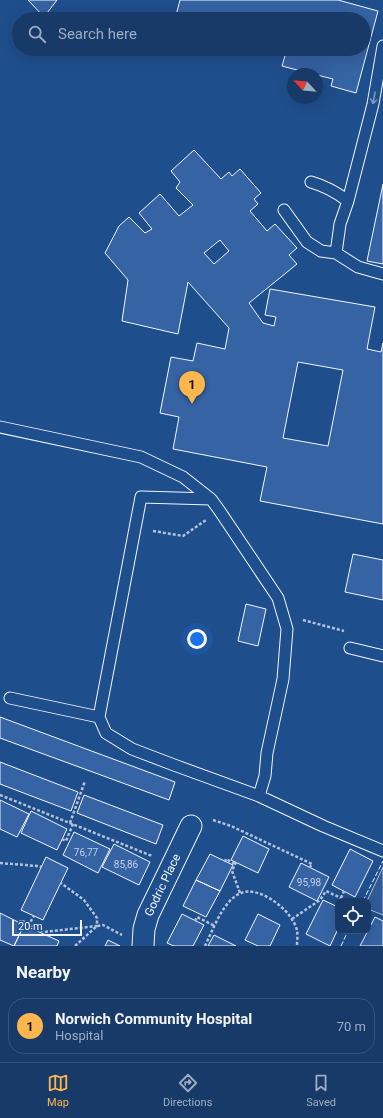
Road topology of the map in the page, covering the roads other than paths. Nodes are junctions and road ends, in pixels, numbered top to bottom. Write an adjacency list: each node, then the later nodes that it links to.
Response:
1 (383, 46): 3 (lane, one-way to 3)
2 (311, 182): 3 (lane)
3 (348, 201): 5 (lane)
4 (284, 210): 5 (lane)
5 (336, 253): 6 (lane)
6 (383, 274)
7 (0, 427): 8 (lane)
8 (211, 499): 12 (lane); 13 (lane)
9 (350, 648): 10 (lane)
10 (383, 656)
11 (10, 698): 12 (lane)
12 (99, 717): 13 (lane)
13 (259, 796): 15 (lane)
14 (191, 826): 16 (street, Godric Place)
15 (383, 851)
16 (143, 945)

